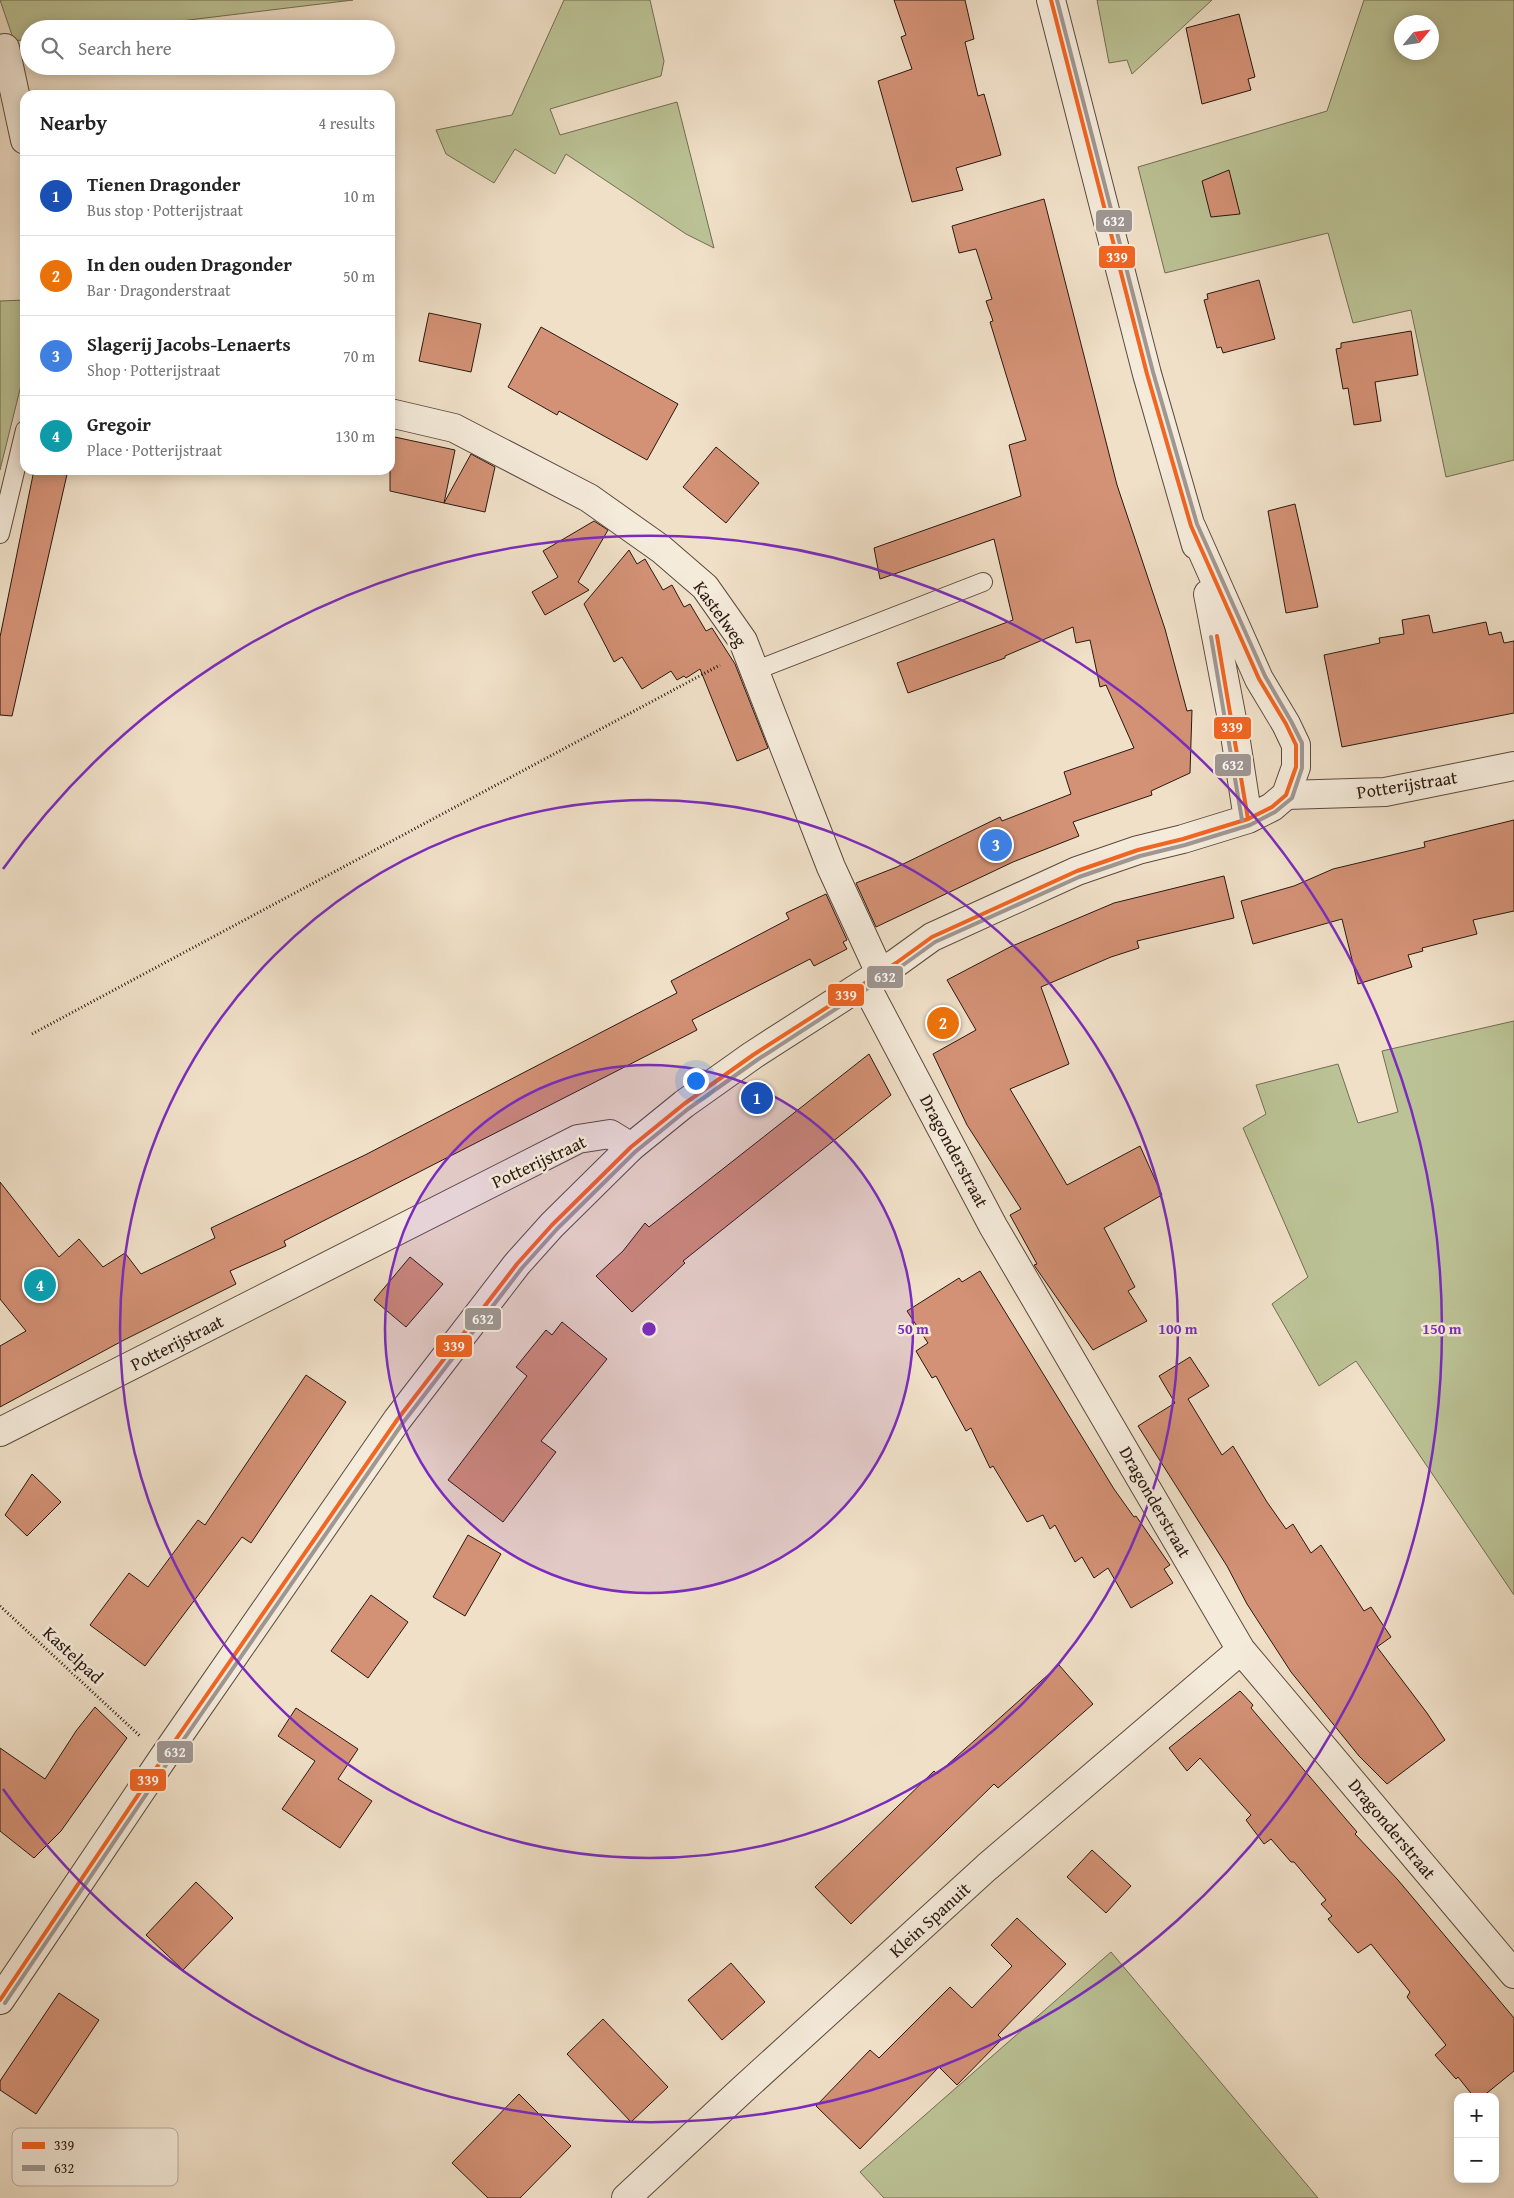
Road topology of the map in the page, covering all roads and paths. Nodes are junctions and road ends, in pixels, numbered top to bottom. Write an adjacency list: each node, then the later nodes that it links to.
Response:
1 (1051, 0): 6 (street)
2 (5, 48): 3 (street)
3 (20, 117)
4 (395, 413): 9 (street, Kastelweg)
5 (20, 451): 7 (lane)
6 (1191, 526): 11 (street); 12 (street)
7 (0, 534)
8 (983, 582): 9 (lane)
9 (751, 661): 13 (street, Kastelweg); 14 (path)
10 (1514, 766): 11 (street, Potterijstraat)
11 (1286, 794): 12 (street)
12 (1248, 819): 13 (street)
13 (872, 979): 15 (street); 18 (street, Dragonderstraat)
14 (32, 1034)
15 (631, 1148): 16 (street, Potterijstraat); 21 (street)
16 (0, 1432)
17 (0, 1606): 19 (path, Kastelpad)
18 (1241, 1650): 20 (street, Dragonderstraat); 22 (street, Klein Spanuit)
19 (127, 1724)
20 (1514, 1974)
21 (0, 2000)
22 (626, 2198)

